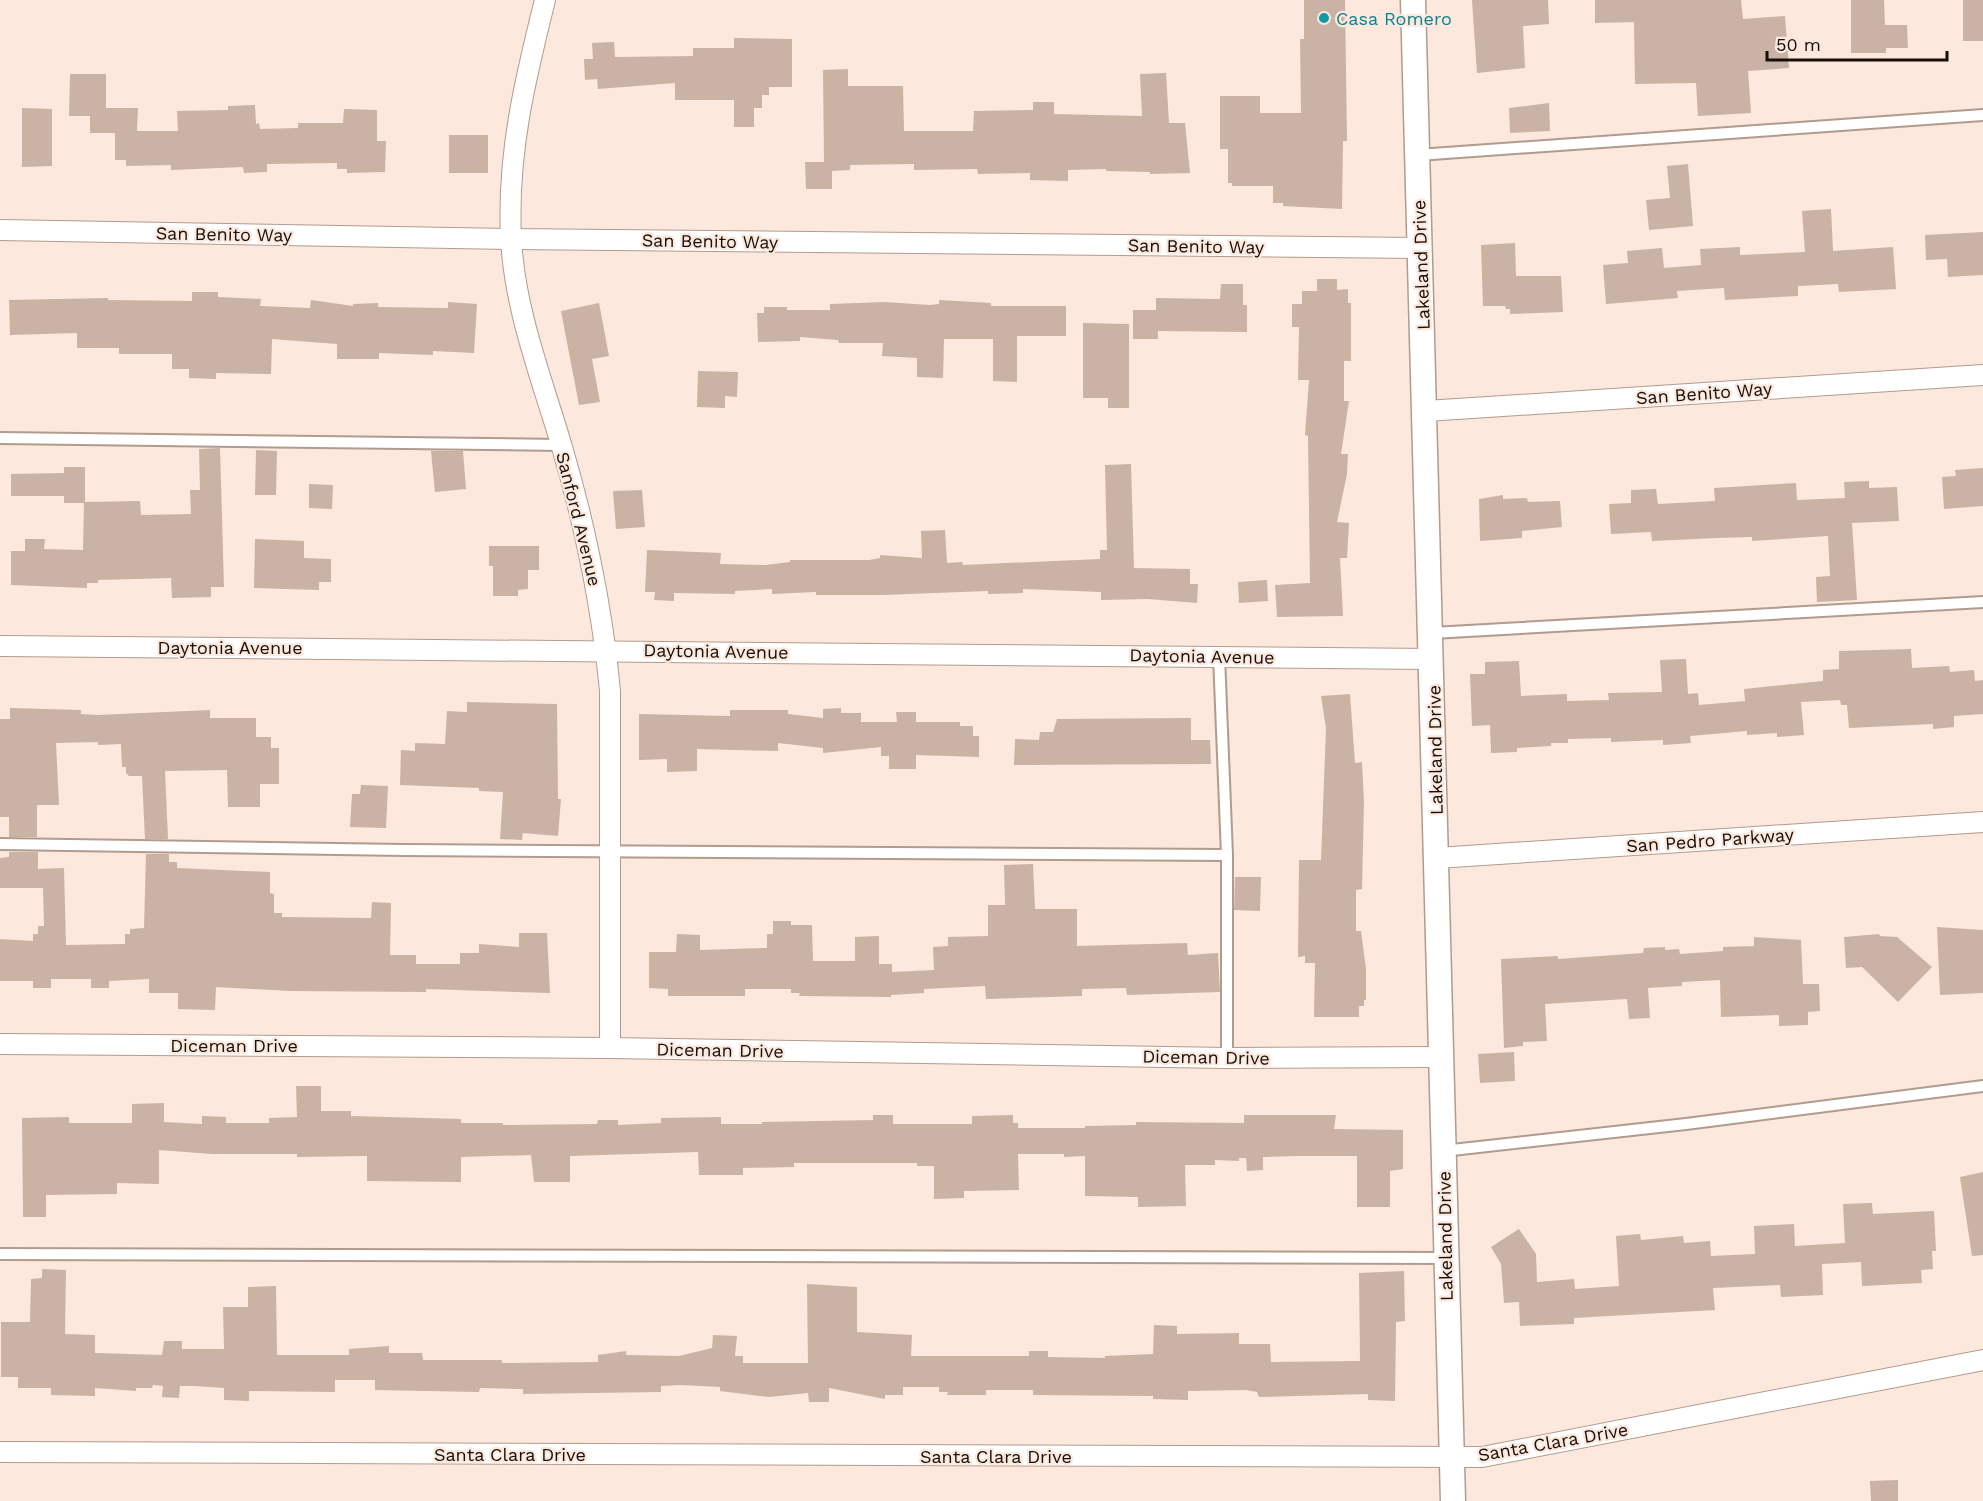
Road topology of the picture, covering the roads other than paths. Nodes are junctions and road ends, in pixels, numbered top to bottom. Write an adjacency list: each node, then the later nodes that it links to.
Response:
1 (545, 0): 6 (street, Sanford Avenue)
2 (1413, 0): 4 (street, Lakeland Drive)
3 (1983, 116): 4 (lane)
4 (1418, 155): 7 (street, Lakeland Drive)
5 (0, 230): 6 (street, San Benito Way)
6 (511, 239): 7 (street, San Benito Way); 11 (street, Sanford Avenue)
7 (1420, 248): 9 (street, Lakeland Drive)
8 (1983, 375): 9 (street, San Benito Way)
9 (1426, 411): 13 (street, Lakeland Drive)
10 (0, 438): 11 (lane)
11 (561, 445): 15 (street, Sanford Avenue)
12 (1983, 602): 13 (lane)
13 (1432, 633): 17 (street, Lakeland Drive)
14 (0, 646): 15 (street, Daytonia Avenue)
15 (606, 650): 16 (street, Daytonia Avenue); 20 (street, Sanford Avenue)
16 (1219, 656): 17 (street, Daytonia Avenue); 21 (lane)
17 (1432, 659): 22 (street, Lakeland Drive)
18 (1983, 822): 22 (street, San Pedro Parkway)
19 (0, 844): 20 (lane)
20 (610, 851): 21 (lane); 24 (street, Sanford Avenue)
21 (1227, 855): 26 (lane)
22 (1437, 858): 25 (street, Lakeland Drive)
23 (0, 1044): 24 (street, Diceman Drive)
24 (610, 1048): 26 (street, Diceman Drive)
25 (1440, 1057): 26 (street, Diceman Drive); 28 (street, Lakeland Drive)
26 (1227, 1058)
27 (1983, 1086): 28 (lane)
28 (1443, 1152): 30 (street, Lakeland Drive)
29 (0, 1254): 30 (lane)
30 (1445, 1258): 33 (street, Lakeland Drive)
31 (1983, 1360): 33 (street, Santa Clara Drive)
32 (0, 1452): 33 (street, Santa Clara Drive)
33 (1451, 1457): 34 (street, Lakeland Drive)
34 (1453, 1501)

